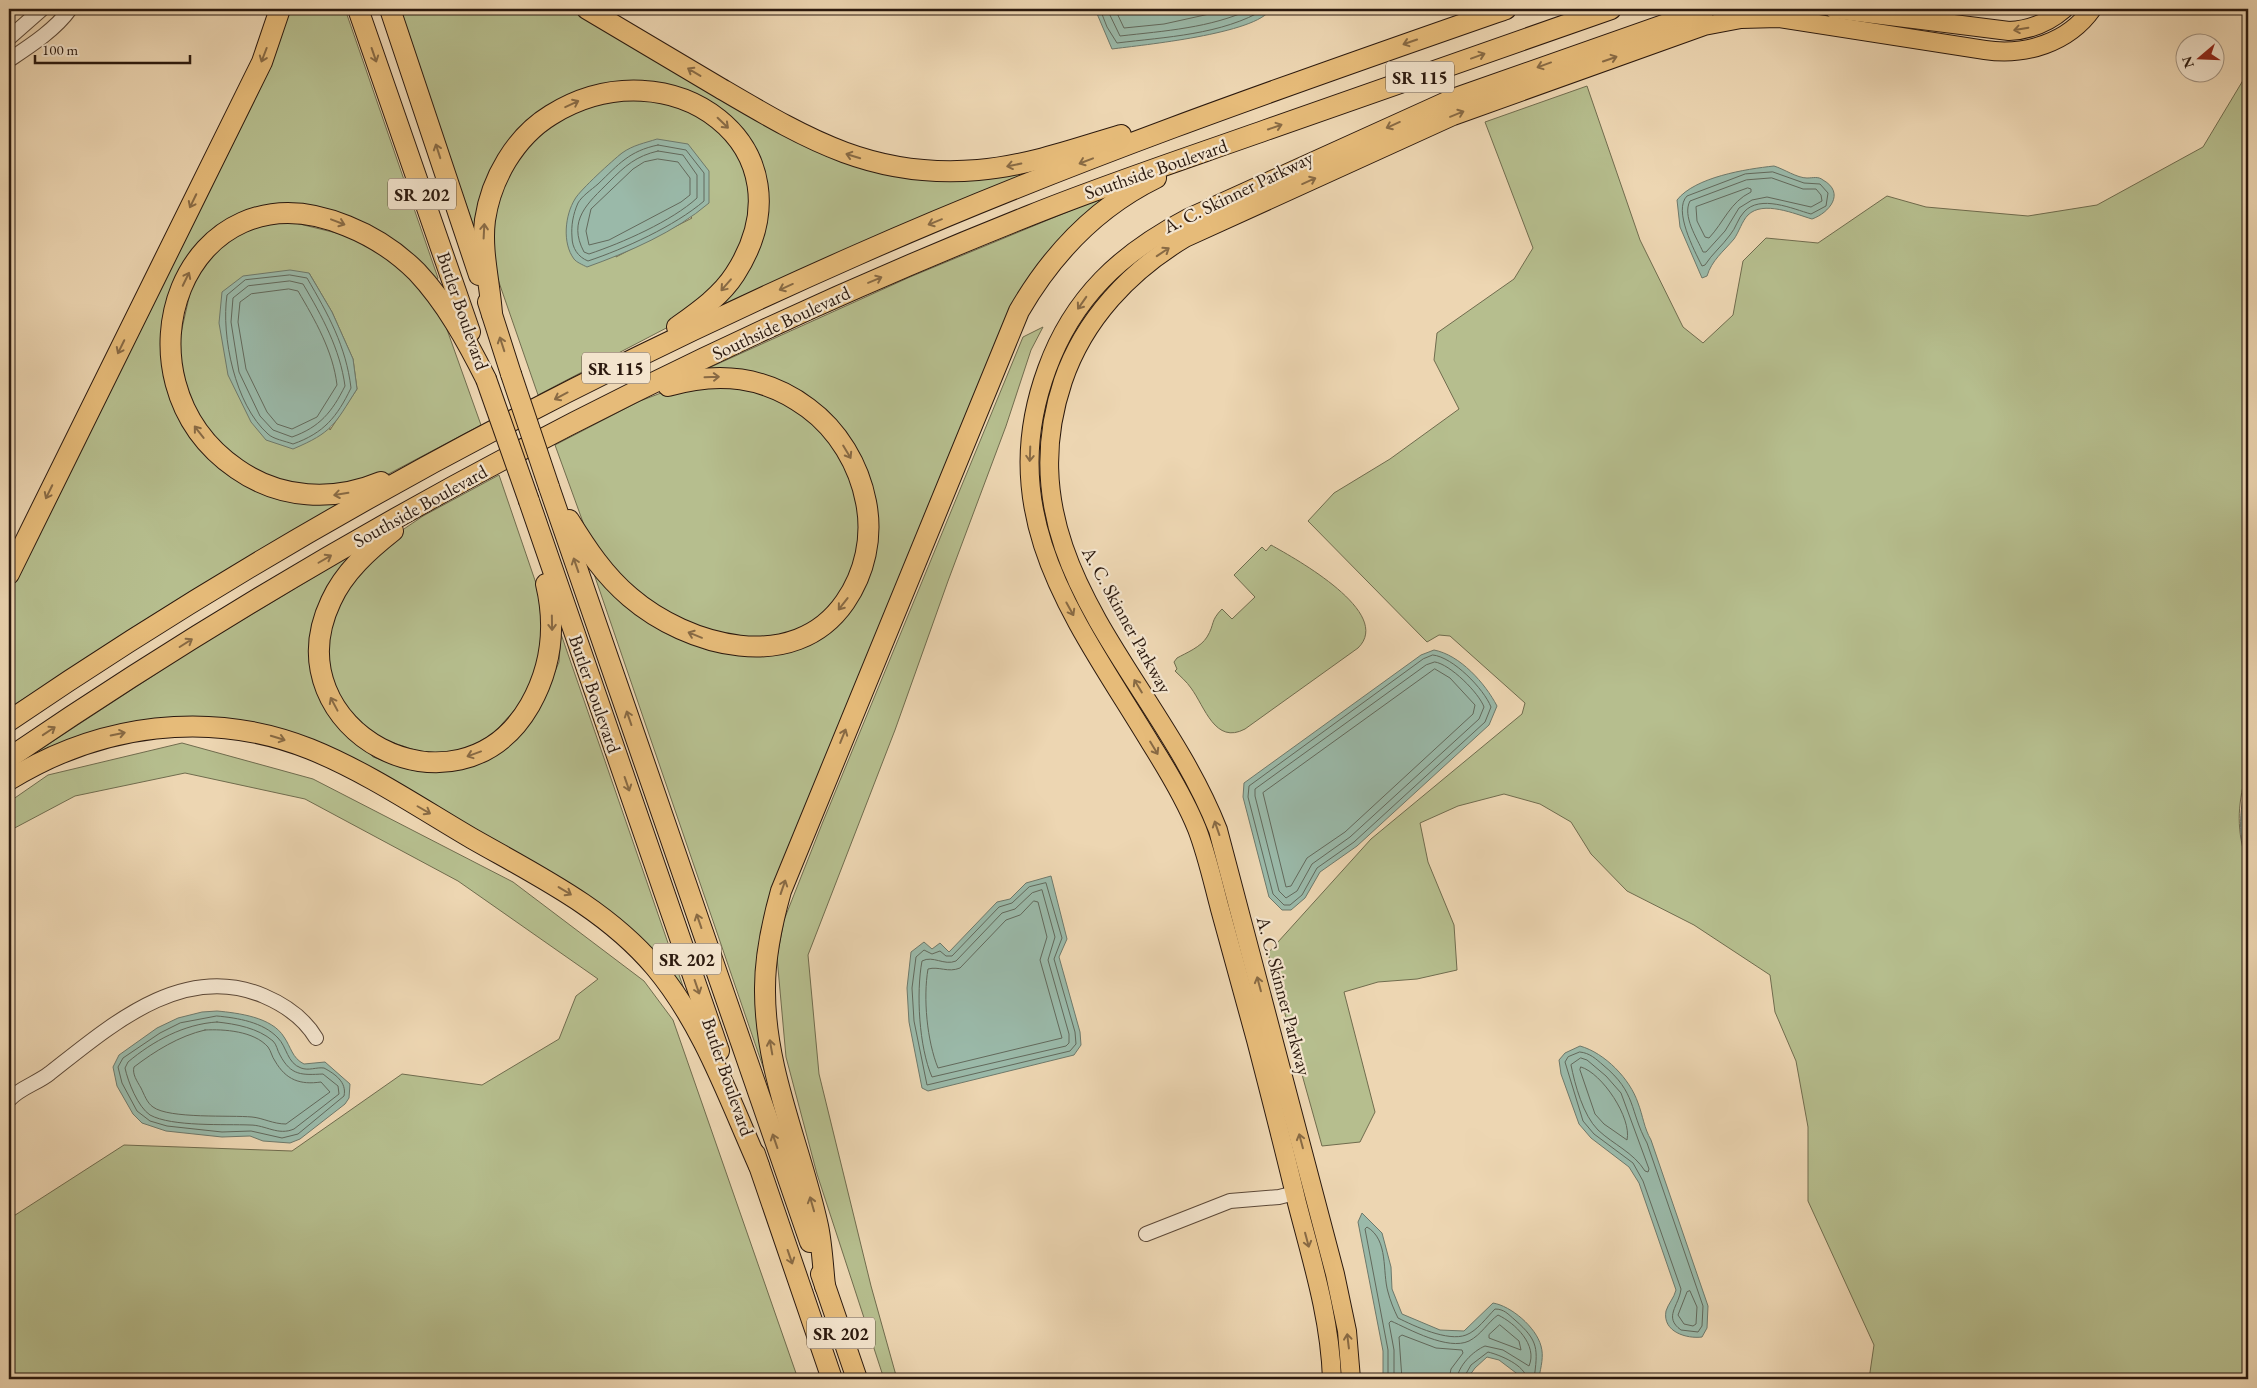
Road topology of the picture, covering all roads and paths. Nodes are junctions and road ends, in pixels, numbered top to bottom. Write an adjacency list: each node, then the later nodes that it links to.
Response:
1 (42, 9): 13 (street)
2 (70, 9): 14 (street)
3 (280, 9): 27 (highway, one-way to 27)
4 (358, 9): 20 (highway, Butler Boulevard / SR 202, one-way to 20)
5 (390, 9): 19 (highway, Butler Boulevard / SR 202, one-way to 5)
6 (587, 9): 15 (highway, one-way to 6)
7 (1506, 9): 15 (highway, Southside Boulevard / SR 115, one-way to 15)
8 (1611, 9): 16 (highway, Southside Boulevard / SR 115, one-way to 8)
9 (1706, 9): 17 (main road, A. C. Skinner Parkway, one-way to 17)
10 (1834, 9): 11 (main road, one-way to 10)
11 (2064, 9)
12 (2092, 9): 18 (main road, A. C. Skinner Parkway, one-way to 12)
13 (9, 38)
14 (9, 60)
15 (1262, 94): 21 (highway, Southside Boulevard / SR 115, one-way to 21)
16 (1229, 143): 22 (highway, Southside Boulevard / SR 115, one-way to 16); 36 (highway, one-way to 16)
17 (1114, 266): 18 (main road); 34 (main road, A. C. Skinner Parkway, one-way to 34)
18 (1127, 280): 40 (main road, A. C. Skinner Parkway, one-way to 18)
19 (492, 314): 21 (highway, one-way to 21); 25 (highway, Butler Boulevard / SR 202, one-way to 19, bridge)
20 (486, 378): 23 (highway, one-way to 20); 26 (highway, Butler Boulevard / SR 202, bridge)
21 (584, 384): 23 (highway, Southside Boulevard / SR 115, one-way to 23)
22 (598, 411): 24 (highway, Southside Boulevard / SR 115); 25 (highway, one-way to 25)
23 (452, 453): 28 (highway, Southside Boulevard / SR 115)
24 (464, 481): 26 (highway, one-way to 24); 29 (highway, Southside Boulevard / SR 115, one-way to 24)
25 (549, 487): 36 (highway, Butler Boulevard / SR 202, one-way to 25)
26 (542, 540): 33 (highway, Butler Boulevard / SR 202, one-way to 33)
27 (9, 574)
28 (9, 721)
29 (9, 758)
30 (9, 780): 33 (highway, one-way to 33)
31 (316, 1038): 32 (street)
32 (10, 1096)
33 (759, 1166): 37 (highway, Butler Boulevard / SR 202, one-way to 37)
34 (1295, 1193): 35 (street); 39 (main road, A. C. Skinner Parkway, one-way to 39)
35 (1146, 1234)
36 (825, 1286): 38 (highway, Butler Boulevard / SR 202)
37 (832, 1379)
38 (857, 1379)
39 (1332, 1379)
40 (1351, 1379)

